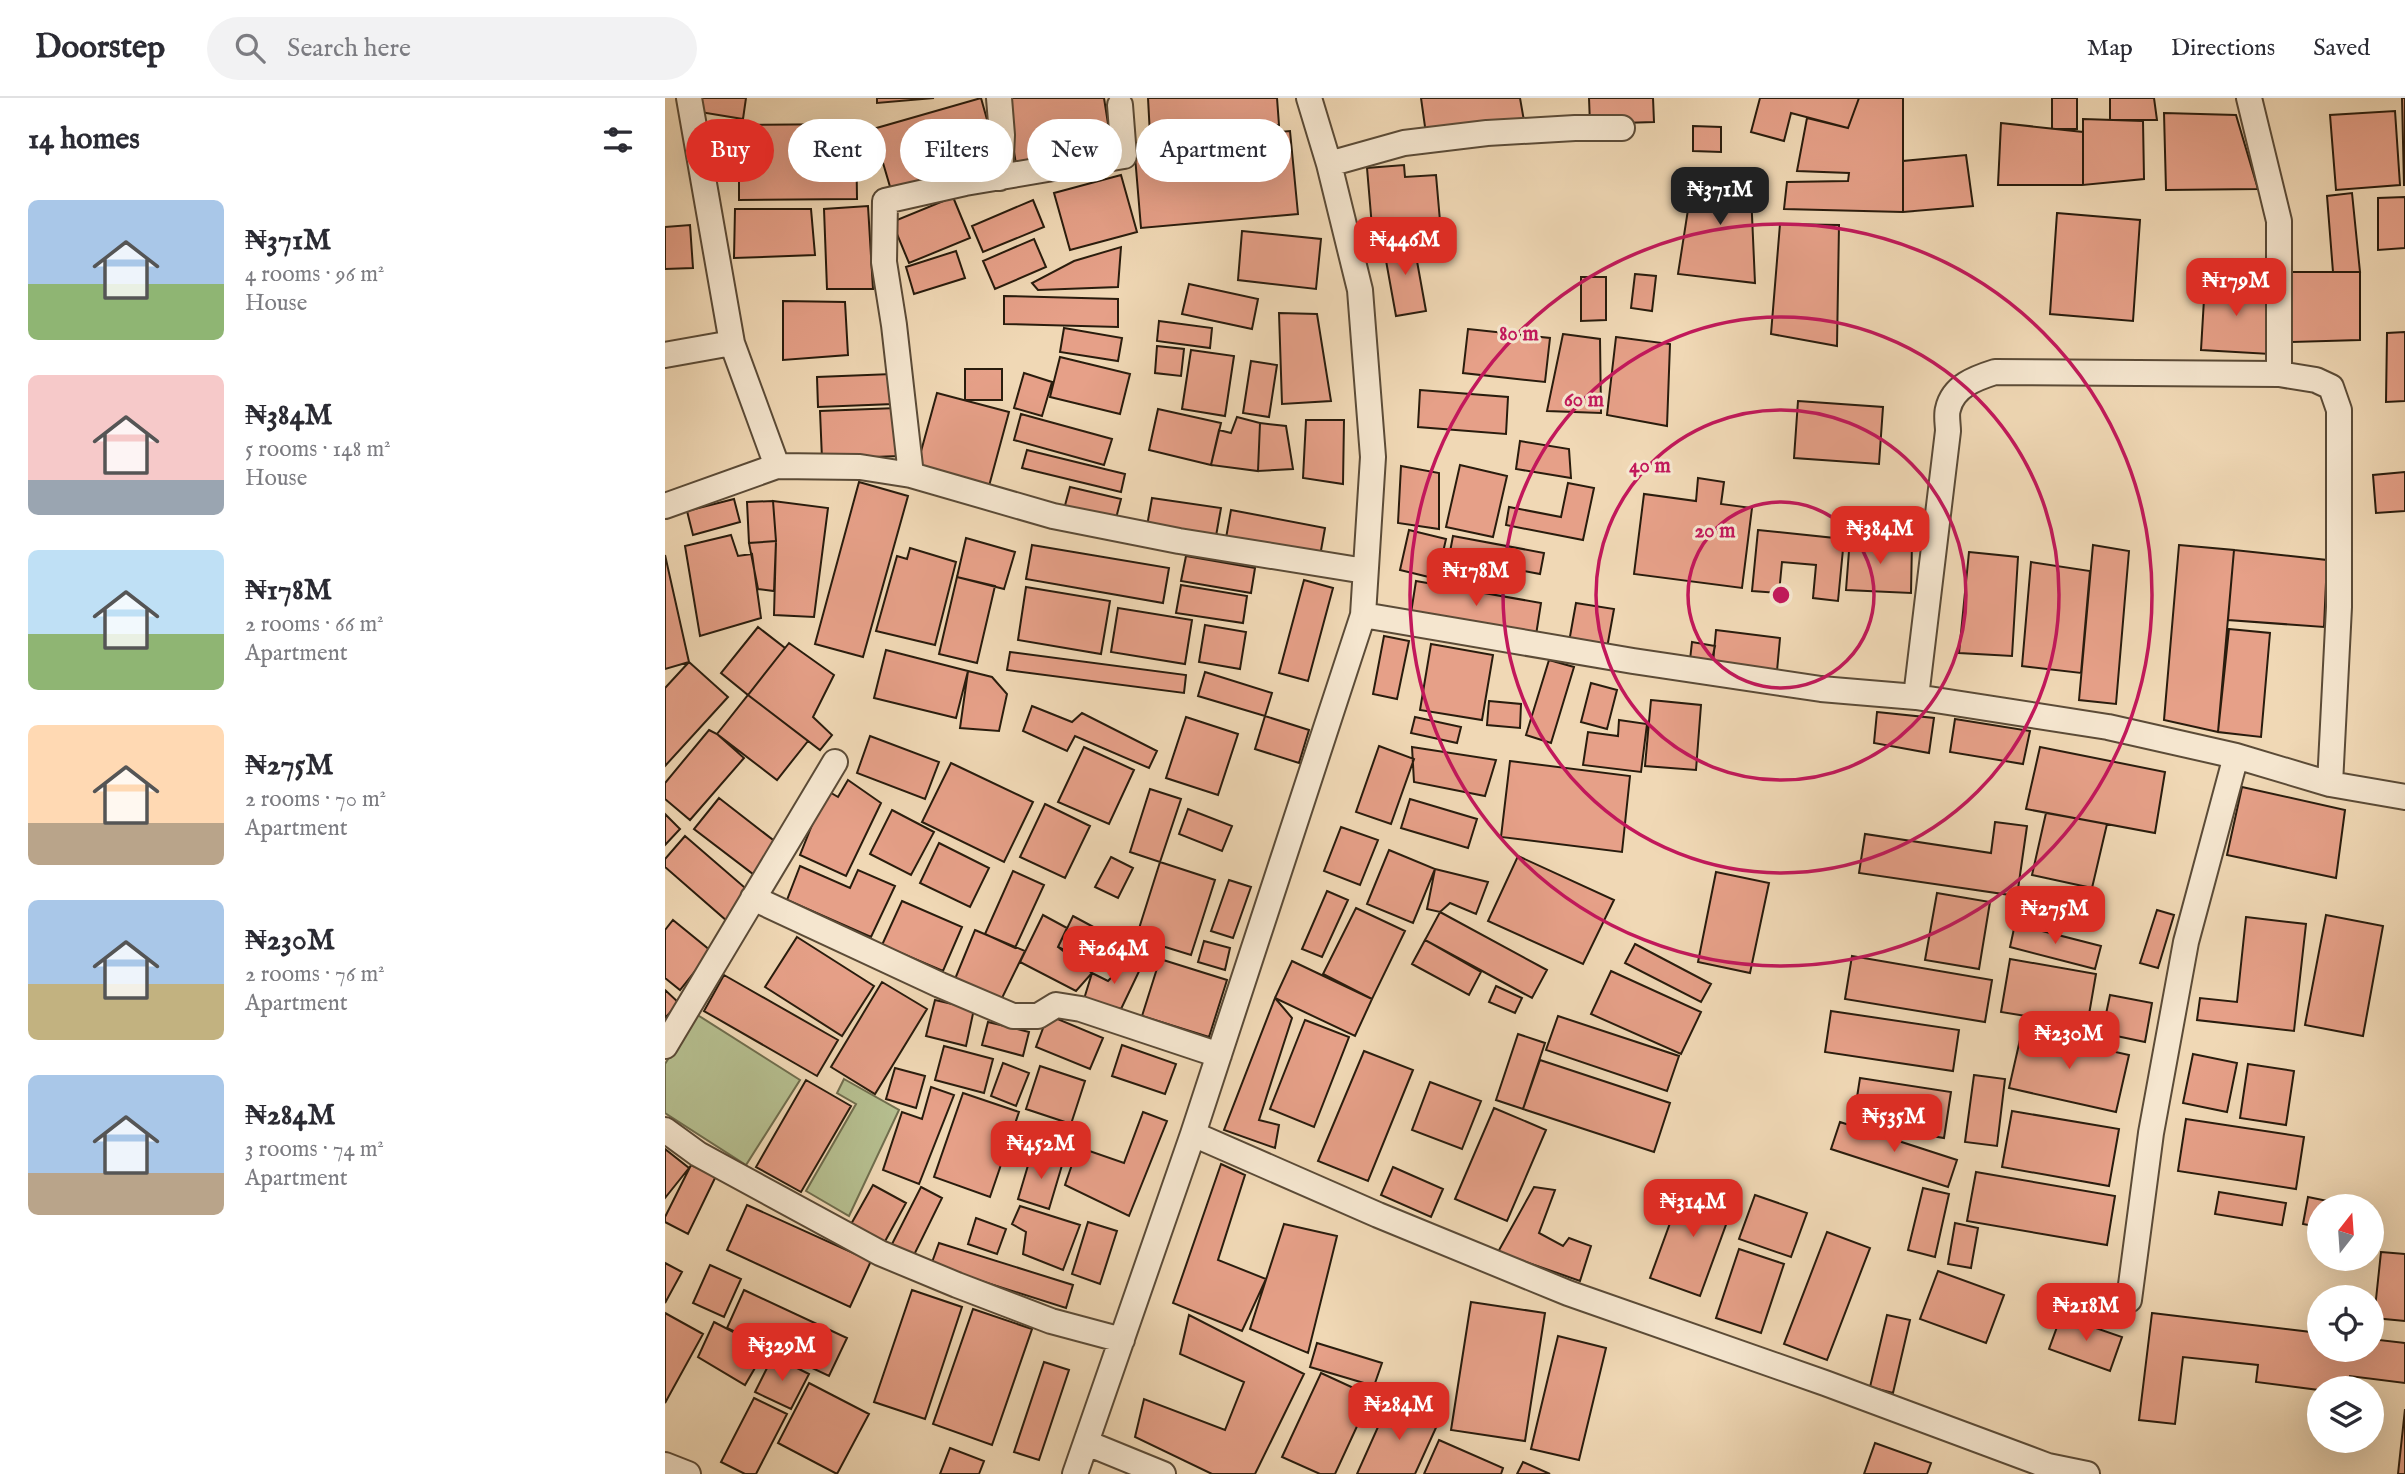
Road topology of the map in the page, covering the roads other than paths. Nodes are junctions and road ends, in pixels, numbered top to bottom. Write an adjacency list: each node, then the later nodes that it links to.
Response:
1 (689, 98): 11 (street)
2 (999, 98): 6 (street)
3 (1309, 98): 8 (street)
4 (2249, 98): 13 (street)
5 (1120, 105): 9 (street)
6 (1001, 119)
7 (1622, 128): 8 (street)
8 (1329, 164): 17 (street)
9 (1013, 176)
10 (972, 182): 15 (street)
11 (732, 343): 12 (street); 14 (street)
12 (665, 355)
13 (2279, 373): 19 (street); 22 (street)
14 (777, 466): 15 (street); 16 (street)
15 (911, 475): 17 (street)
16 (665, 506)
17 (1365, 571): 18 (street)
18 (1363, 615): 19 (street); 26 (street)
19 (1916, 697): 20 (street)
20 (2236, 757): 22 (street); 29 (street)
21 (835, 762): 24 (street)
22 (2330, 784): 23 (street)
23 (2405, 797)
24 (754, 898): 25 (street); 26 (street)
25 (665, 1046)
26 (1219, 1055): 28 (street)
27 (665, 1130): 30 (street)
28 (1193, 1133): 30 (street); 36 (street)
29 (2129, 1300)
30 (1122, 1340): 31 (street)
31 (1087, 1443): 34 (street); 35 (street)
32 (665, 1465): 33 (street)
33 (688, 1474)
34 (1075, 1474)
35 (1163, 1474)
36 (2087, 1474)

